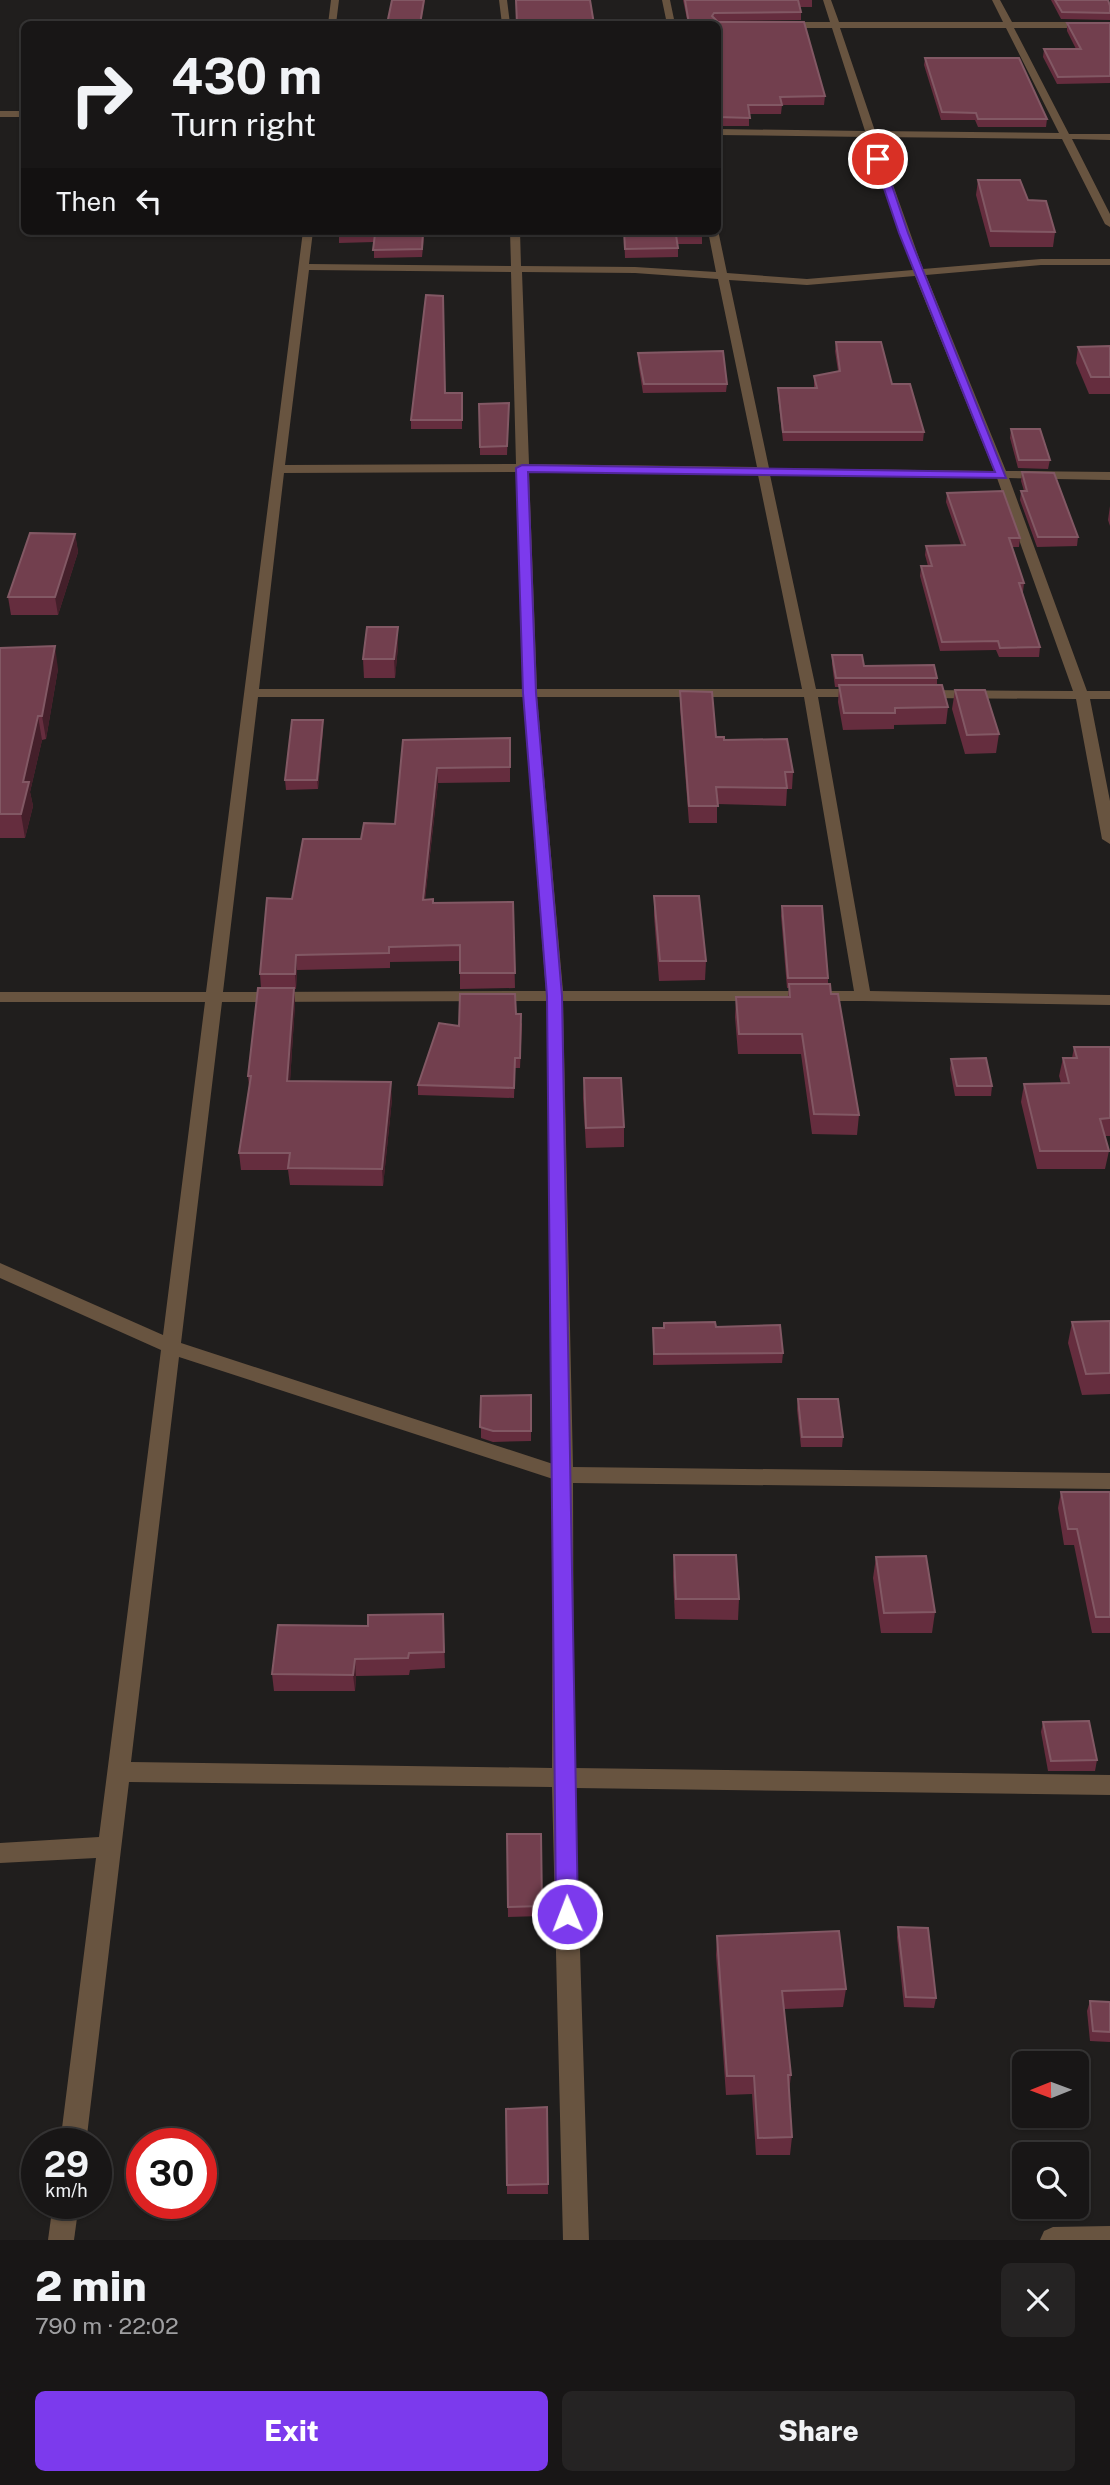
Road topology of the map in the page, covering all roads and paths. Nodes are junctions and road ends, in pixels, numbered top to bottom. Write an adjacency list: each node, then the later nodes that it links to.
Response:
1 (335, 0): 6 (street)
2 (503, 0): 7 (street)
3 (666, 0): 8 (street)
4 (827, 0): 11 (street)
5 (996, 0): 12 (street)
6 (332, 21)
7 (506, 21)
8 (670, 21)
9 (1110, 24): 12 (street)
10 (770, 25): 11 (street)
11 (835, 25): 12 (street); 16 (street)
12 (1008, 25): 17 (street)
13 (0, 114): 14 (street)
14 (21, 114)
15 (721, 132): 16 (street)
16 (870, 134): 17 (street); 26 (street)
17 (1065, 136): 18 (street); 19 (street)
18 (1110, 136)
19 (1110, 224)
20 (307, 235): 24 (street)
21 (514, 235): 25 (street)
22 (714, 235): 27 (street)
23 (1110, 262): 26 (street)
24 (303, 267): 25 (street); 29 (street)
25 (516, 267): 27 (street); 28 (street)
26 (921, 272): 27 (street); 31 (street)
27 (722, 275): 30 (street)
28 (522, 468): 29 (street); 30 (street); 34 (street)
29 (279, 469): 33 (street)
30 (763, 472): 31 (street); 35 (street)
31 (1002, 476): 32 (street); 38 (street)
32 (1110, 476)
33 (252, 693): 34 (street); 44 (street)
34 (530, 693): 35 (street); 41 (street)
35 (810, 693): 36 (street); 42 (street)
36 (878, 694)
37 (905, 694): 38 (street)
38 (1082, 695): 39 (street); 40 (street)
39 (1110, 695)
40 (1110, 839)
41 (555, 996): 42 (street); 44 (street); 48 (street)
42 (863, 996): 45 (street)
43 (0, 997): 44 (street)
44 (211, 997): 47 (street)
45 (1110, 1000)
46 (0, 1270): 47 (street)
47 (172, 1348): 48 (street); 50 (street)
48 (563, 1475): 49 (street); 51 (street)
49 (1110, 1481)
50 (120, 1772): 51 (street); 53 (street)
51 (563, 1778): 52 (street); 59 (street)
52 (1110, 1786)
53 (110, 1847): 54 (street); 55 (street)
54 (0, 1853)
55 (75, 2128)
56 (64, 2219): 58 (street)
57 (1110, 2239): 60 (street)
58 (61, 2240)
59 (576, 2240)
60 (1053, 2240)

